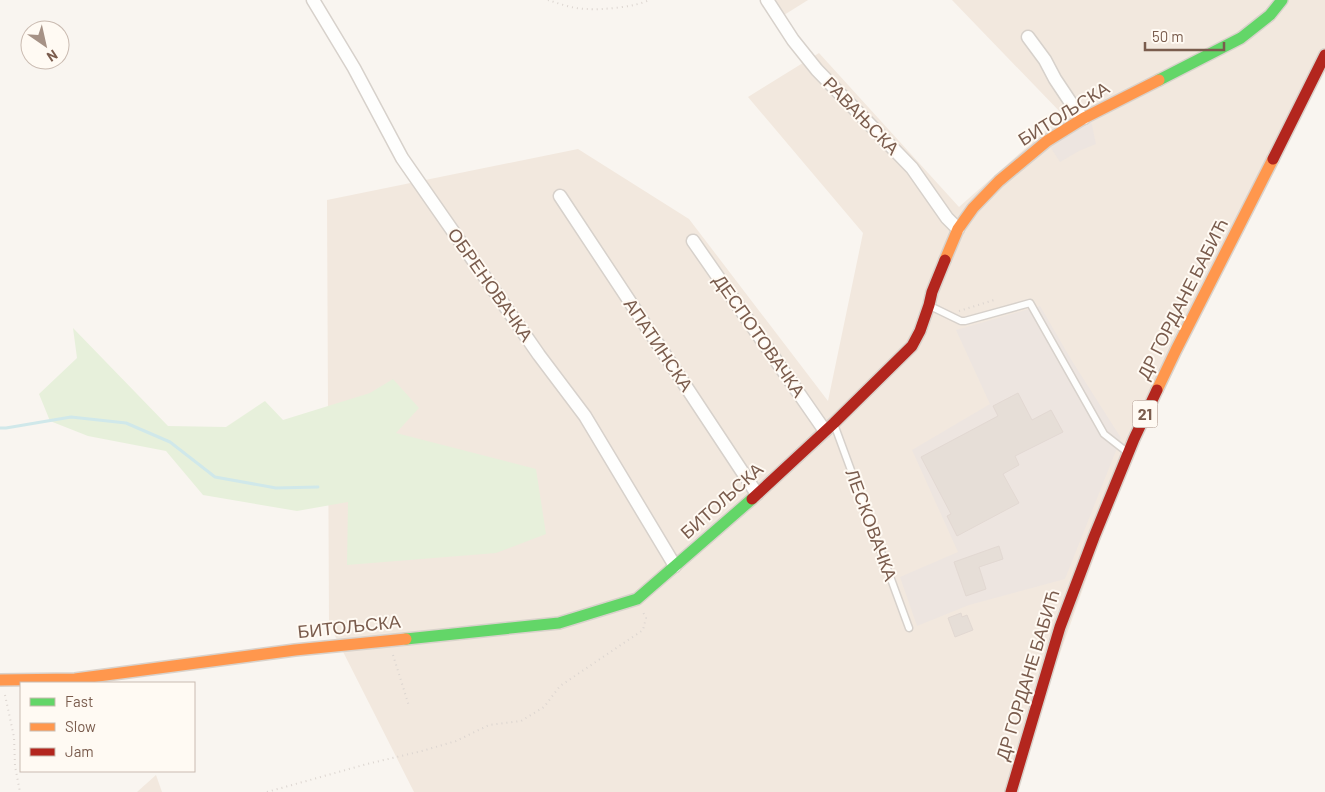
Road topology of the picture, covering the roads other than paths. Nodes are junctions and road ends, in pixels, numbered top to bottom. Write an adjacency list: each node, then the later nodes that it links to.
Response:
1 (313, 0): 14 (street, ОБРЕНОВАЧКА)
2 (767, 0): 8 (street, РАВАЊСКА)
3 (1282, 0): 6 (street, БИТОЉСКА)
4 (1028, 37): 6 (street)
5 (1325, 55): 12 (street, ДР ГОРДАНЕ БАБИЋ / 21)
6 (1084, 118): 8 (street, БИТОЉСКА)
7 (560, 196): 13 (street, АПАТИНСКА)
8 (958, 229): 10 (street, БИТОЉСКА)
9 (693, 241): 11 (street, ДЕСПОТОВАЧКА)
10 (929, 305): 11 (street, БИТОЉСКА); 12 (lane)
11 (829, 427): 13 (street, БИТОЉСКА); 15 (lane, ЛЕСКОВАЧКА)
12 (1128, 453): 17 (street, ДР ГОРДАНЕ БАБИЋ / 21)
13 (758, 494): 14 (street, БИТОЉСКА)
14 (675, 566): 16 (street, БИТОЉСКА)
15 (909, 628)
16 (1, 680)
17 (1011, 792)

